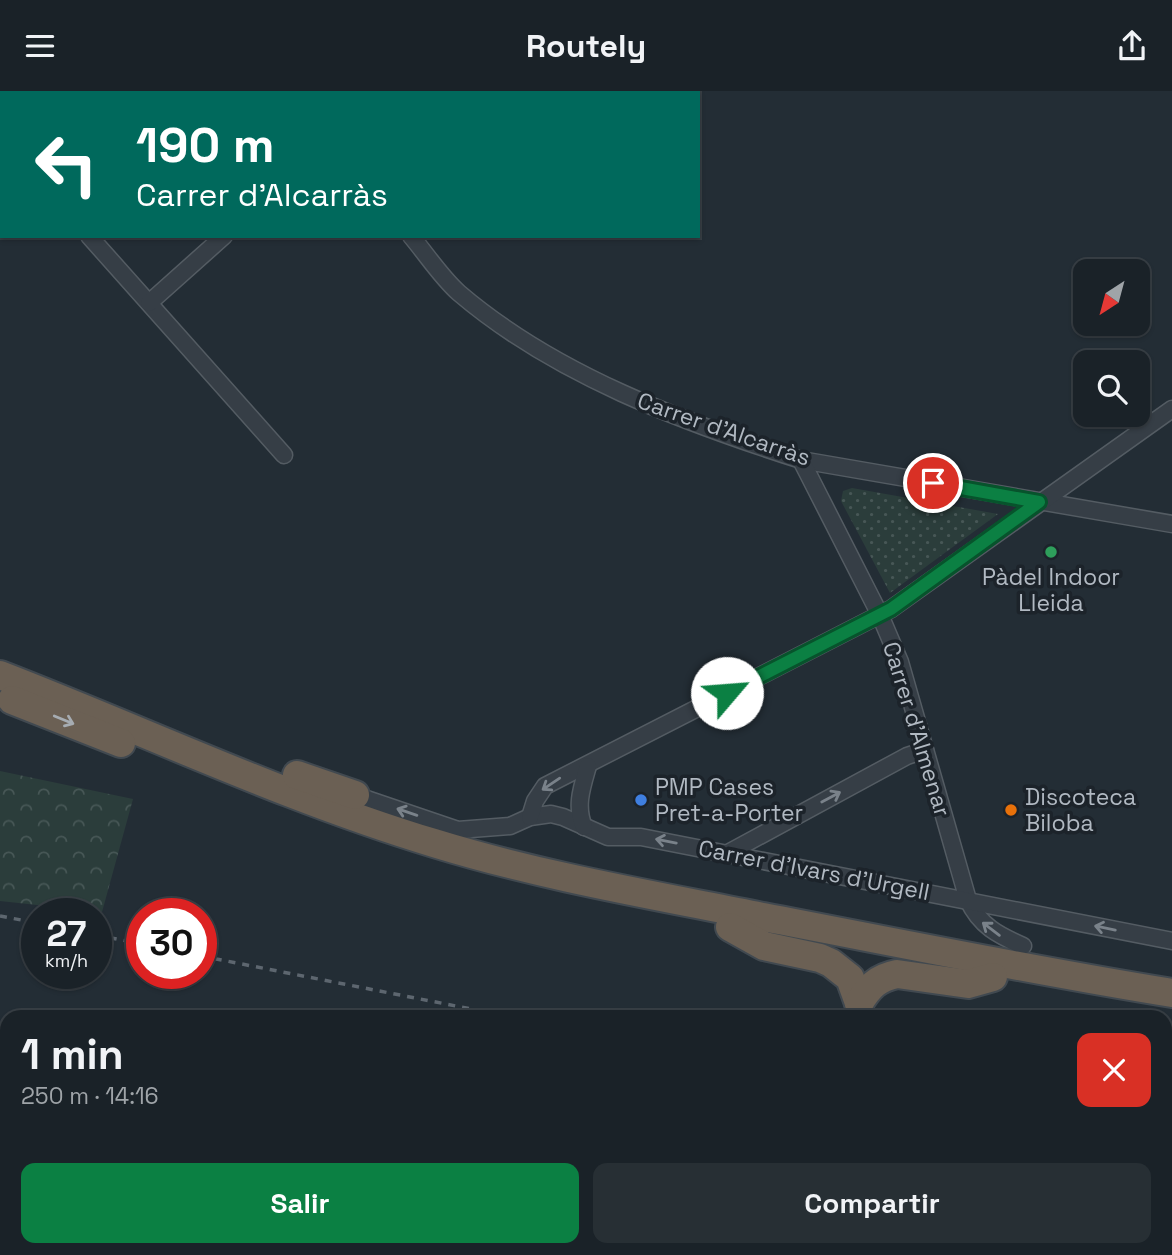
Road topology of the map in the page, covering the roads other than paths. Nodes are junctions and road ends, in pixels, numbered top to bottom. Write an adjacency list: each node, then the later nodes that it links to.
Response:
1 (91, 238): 4 (street)
2 (222, 238): 4 (street)
3 (413, 238): 7 (street, Carrer d'Alcarràs)
4 (149, 303): 6 (street)
5 (1172, 409): 8 (street)
6 (284, 455)
7 (801, 460): 8 (street, Carrer d'Alcarràs); 10 (street, Carrer d'Almenar)
8 (1039, 502): 9 (street, Carrer d'Alcarràs); 10 (street)
9 (1172, 524)
10 (880, 615): 14 (street, Carrer d'Almenar); 15 (street)
11 (0, 675): 13 (highway)
12 (0, 695): 21 (highway, one-way to 21)
13 (72, 702): 16 (highway); 25 (highway)
14 (925, 750): 19 (street, one-way to 14); 20 (street, Carrer d'Almenar)
15 (588, 766): 17 (street, one-way to 17); 18 (street)
16 (355, 795): 17 (street, Carrer d'Ivars d'Urgell, one-way to 16)
17 (530, 817): 18 (street, Carrer d'Ivars d'Urgell)
18 (584, 827): 19 (street, Carrer d'Ivars d'Urgell, one-way to 18)
19 (727, 853): 20 (street, Carrer d'Ivars d'Urgell)
20 (968, 900): 22 (street, Carrer d'Ivars d'Urgell, one-way to 20); 23 (street, Carrer d'Almenar, one-way to 20)
21 (730, 927): 24 (highway); 24 (highway)
22 (1172, 941)
23 (1023, 946)
24 (993, 977): 26 (highway)
25 (1172, 993)
26 (1167, 1010)

